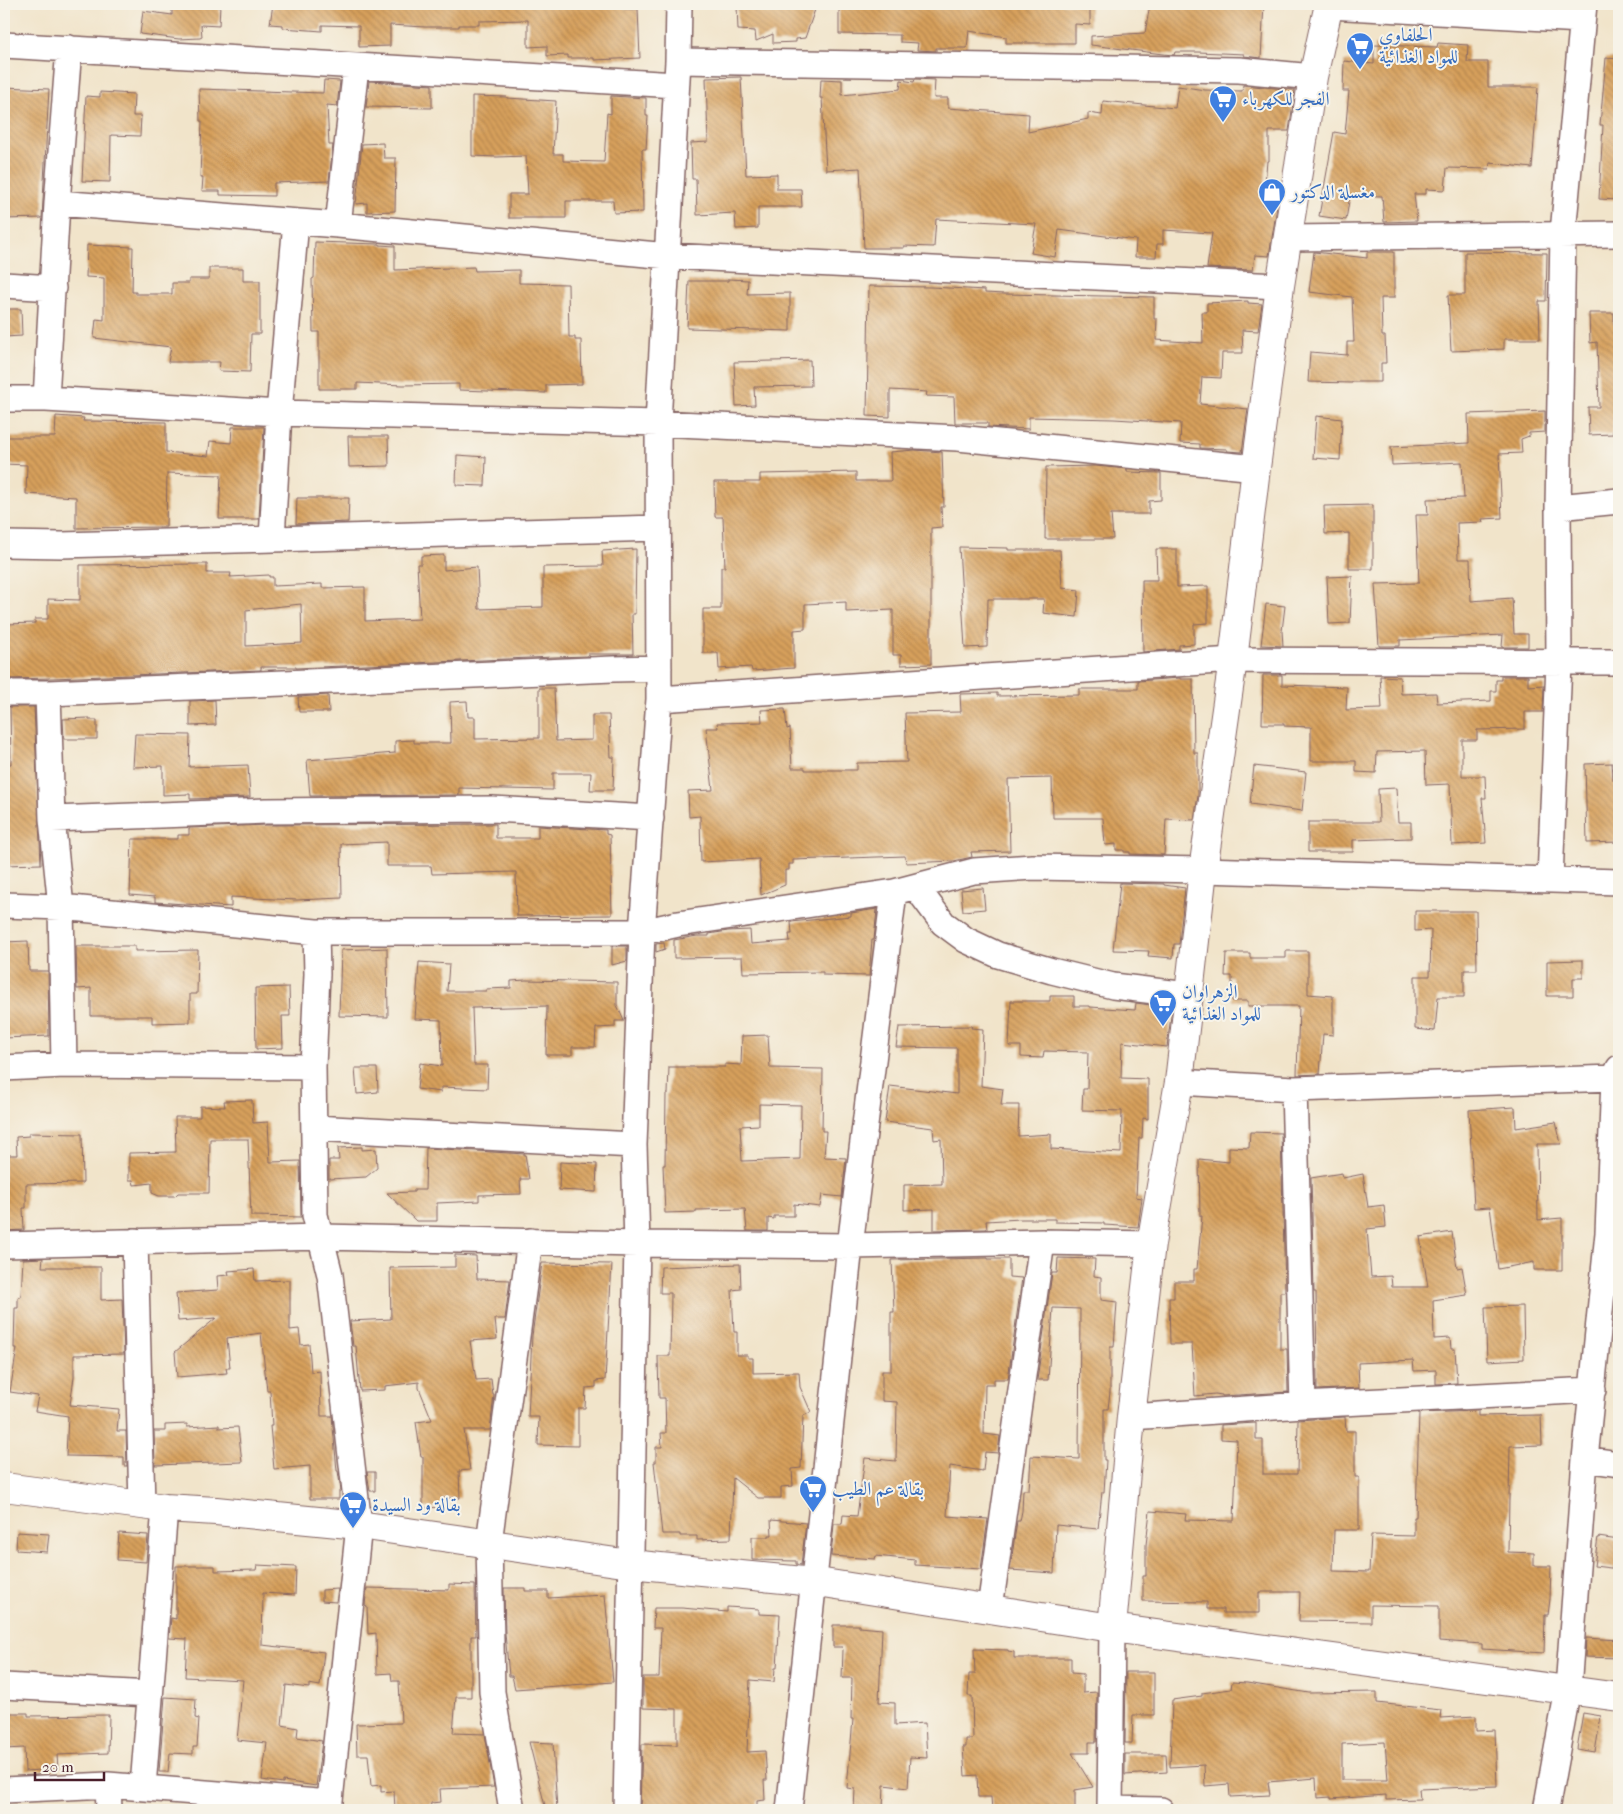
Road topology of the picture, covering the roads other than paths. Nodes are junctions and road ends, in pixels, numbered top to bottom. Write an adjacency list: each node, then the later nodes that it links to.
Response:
1 (678, 4): 6 (street)
2 (1329, 5): 3 (street); 8 (street)
3 (1583, 12): 13 (street)
4 (4, 44): 5 (street)
5 (69, 48): 7 (street); 10 (street)
6 (678, 61): 8 (street); 9 (street)
7 (356, 67): 9 (street); 12 (street)
8 (1314, 77): 15 (street)
9 (676, 86): 16 (street)
10 (57, 203): 11 (street); 19 (street)
11 (296, 222): 12 (street); 22 (street)
12 (338, 225): 16 (street)
13 (1563, 233): 14 (street); 15 (street); 26 (street)
14 (1619, 234)
15 (1288, 238): 18 (street)
16 (668, 256): 18 (street); 23 (street)
17 (4, 285): 19 (street)
18 (1280, 286): 24 (street)
19 (53, 288): 21 (street)
20 (4, 399): 21 (street)
21 (46, 400): 22 (street)
22 (279, 413): 23 (street); 28 (street)
23 (658, 423): 24 (street); 27 (street)
24 (1256, 468): 30 (street)
25 (1619, 502): 26 (street)
26 (1558, 507): 31 (street)
27 (658, 528): 28 (street); 33 (street)
28 (272, 539): 29 (street)
29 (4, 544)
30 (1233, 660): 31 (street); 36 (street); 39 (street)
31 (1559, 662): 32 (street); 40 (street)
32 (1619, 662)
33 (659, 668): 35 (street); 36 (street)
34 (4, 693): 35 (street)
35 (48, 693): 38 (street)
36 (658, 699): 37 (street)
37 (651, 818): 38 (street); 46 (street)
38 (52, 819): 44 (street)
39 (1203, 870): 40 (street); 42 (street); 47 (street)
40 (1550, 879): 41 (street)
41 (1619, 882)
42 (905, 889): 46 (street); 47 (street); 64 (street)
43 (4, 905): 44 (street)
44 (61, 907): 45 (street); 48 (street)
45 (316, 932): 46 (street); 49 (street)
46 (642, 932): 55 (street)
47 (1188, 995): 52 (street)
48 (64, 1065): 49 (street); 50 (street)
49 (313, 1067): 54 (street)
50 (4, 1068)
51 (1617, 1073): 53 (street); 56 (street)
52 (1179, 1082): 53 (street); 62 (street)
53 (1294, 1089): 66 (street)
54 (314, 1128): 55 (street); 57 (street)
55 (634, 1146): 61 (street)
56 (1614, 1233): 65 (street)
57 (322, 1236): 58 (street); 59 (street); 72 (street)
58 (135, 1241): 63 (street); 71 (street)
59 (530, 1241): 61 (street); 73 (street)
60 (1042, 1242): 62 (street); 64 (street); 76 (street)
61 (637, 1244): 64 (street); 74 (street)
62 (1151, 1244): 67 (street)
63 (4, 1245)
64 (850, 1246): 75 (street)
65 (1593, 1390): 66 (street); 68 (street)
66 (1303, 1405): 67 (street)
67 (1131, 1418): 77 (street)
68 (1584, 1459): 69 (street); 79 (street)
69 (1619, 1464)
70 (4, 1487): 71 (street)
71 (154, 1506): 72 (street); 80 (street)
72 (359, 1525): 73 (street); 85 (street)
73 (489, 1542): 74 (street); 87 (street)
74 (630, 1564): 75 (street); 88 (street)
75 (815, 1582): 76 (street); 89 (street)
76 (990, 1608): 77 (street)
77 (1112, 1628): 79 (street); 90 (street)
78 (4, 1686): 80 (street)
79 (1568, 1689): 81 (street); 92 (street)
80 (150, 1694): 83 (street)
81 (1619, 1697)
82 (108, 1785): 83 (street); 84 (street); 86 (street)
83 (144, 1787): 85 (street)
84 (4, 1790)
85 (330, 1807)
86 (109, 1810)
87 (512, 1810)
88 (626, 1810)
89 (789, 1810)
90 (1110, 1810): 91 (street)
91 (1161, 1810)
92 (1546, 1810)

